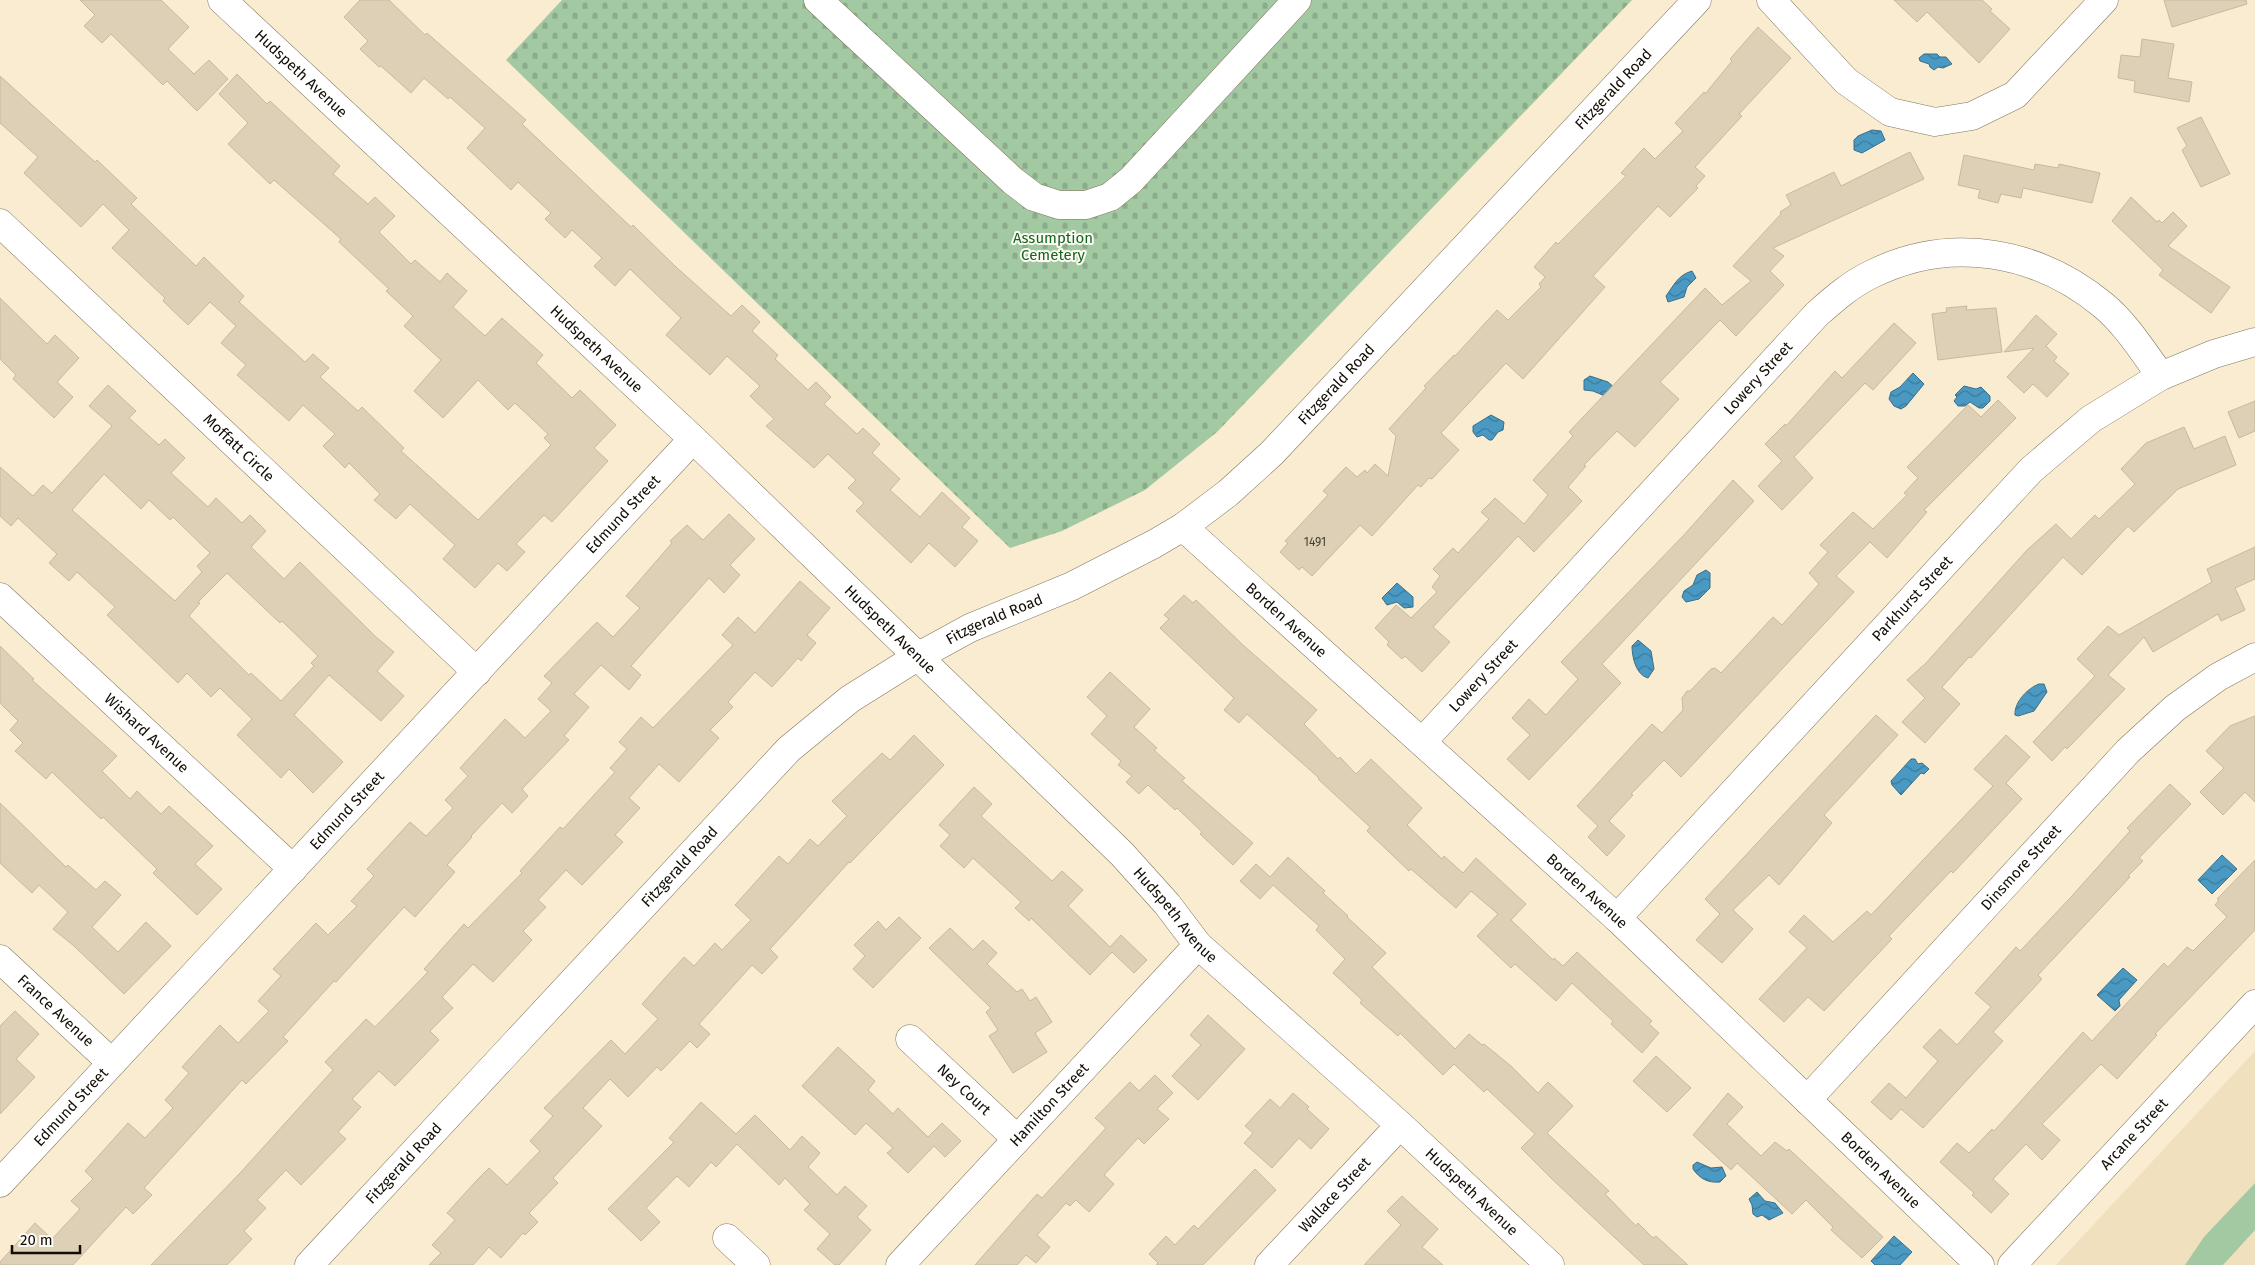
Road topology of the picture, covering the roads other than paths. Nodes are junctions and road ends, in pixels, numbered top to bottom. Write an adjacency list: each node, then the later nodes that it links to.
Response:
1 (222, 0): 10 (street, Hudspeth Avenue)
2 (818, 0): 3 (street)
3 (1296, 0)
4 (1697, 0): 11 (street, Fitzgerald Road)
5 (1771, 0): 6 (street)
6 (2104, 0)
7 (0, 223): 15 (street, Moffatt Circle)
8 (2255, 342): 9 (street, Parkhurst Street)
9 (2161, 376): 16 (street, Lowery Street); 18 (street, Parkhurst Street)
10 (693, 440): 13 (street, Hudspeth Avenue); 15 (street, Edmund Street)
11 (1183, 527): 13 (street, Fitzgerald Road); 16 (street, Borden Avenue)
12 (0, 597): 17 (street, Wishard Avenue)
13 (917, 656): 19 (street, Hudspeth Avenue); 29 (street, Fitzgerald Road)
14 (2255, 657): 24 (street, Dinsmore Street)
15 (477, 672): 17 (street, Edmund Street)
16 (1423, 741): 18 (street, Borden Avenue)
17 (293, 869): 23 (street, Edmund Street)
18 (1617, 918): 24 (street, Borden Avenue)
19 (1198, 945): 25 (street, Hudspeth Avenue); 26 (street, Hamilton Street)
20 (0, 959): 23 (street, France Avenue)
21 (2255, 1004): 35 (street, Arcane Street)
22 (910, 1039): 26 (street, Ney Court)
23 (112, 1063): 27 (street, Edmund Street)
24 (1806, 1100): 34 (street, Borden Avenue)
25 (1400, 1125): 32 (street, Wallace Street); 33 (street, Hudspeth Avenue)
26 (1017, 1139): 31 (street, Hamilton Street)
27 (0, 1183)
28 (727, 1238): 30 (street)
29 (309, 1265)
30 (756, 1265)
31 (900, 1265)
32 (1269, 1265)
33 (1550, 1265)
34 (1980, 1265)
35 (2012, 1265)

